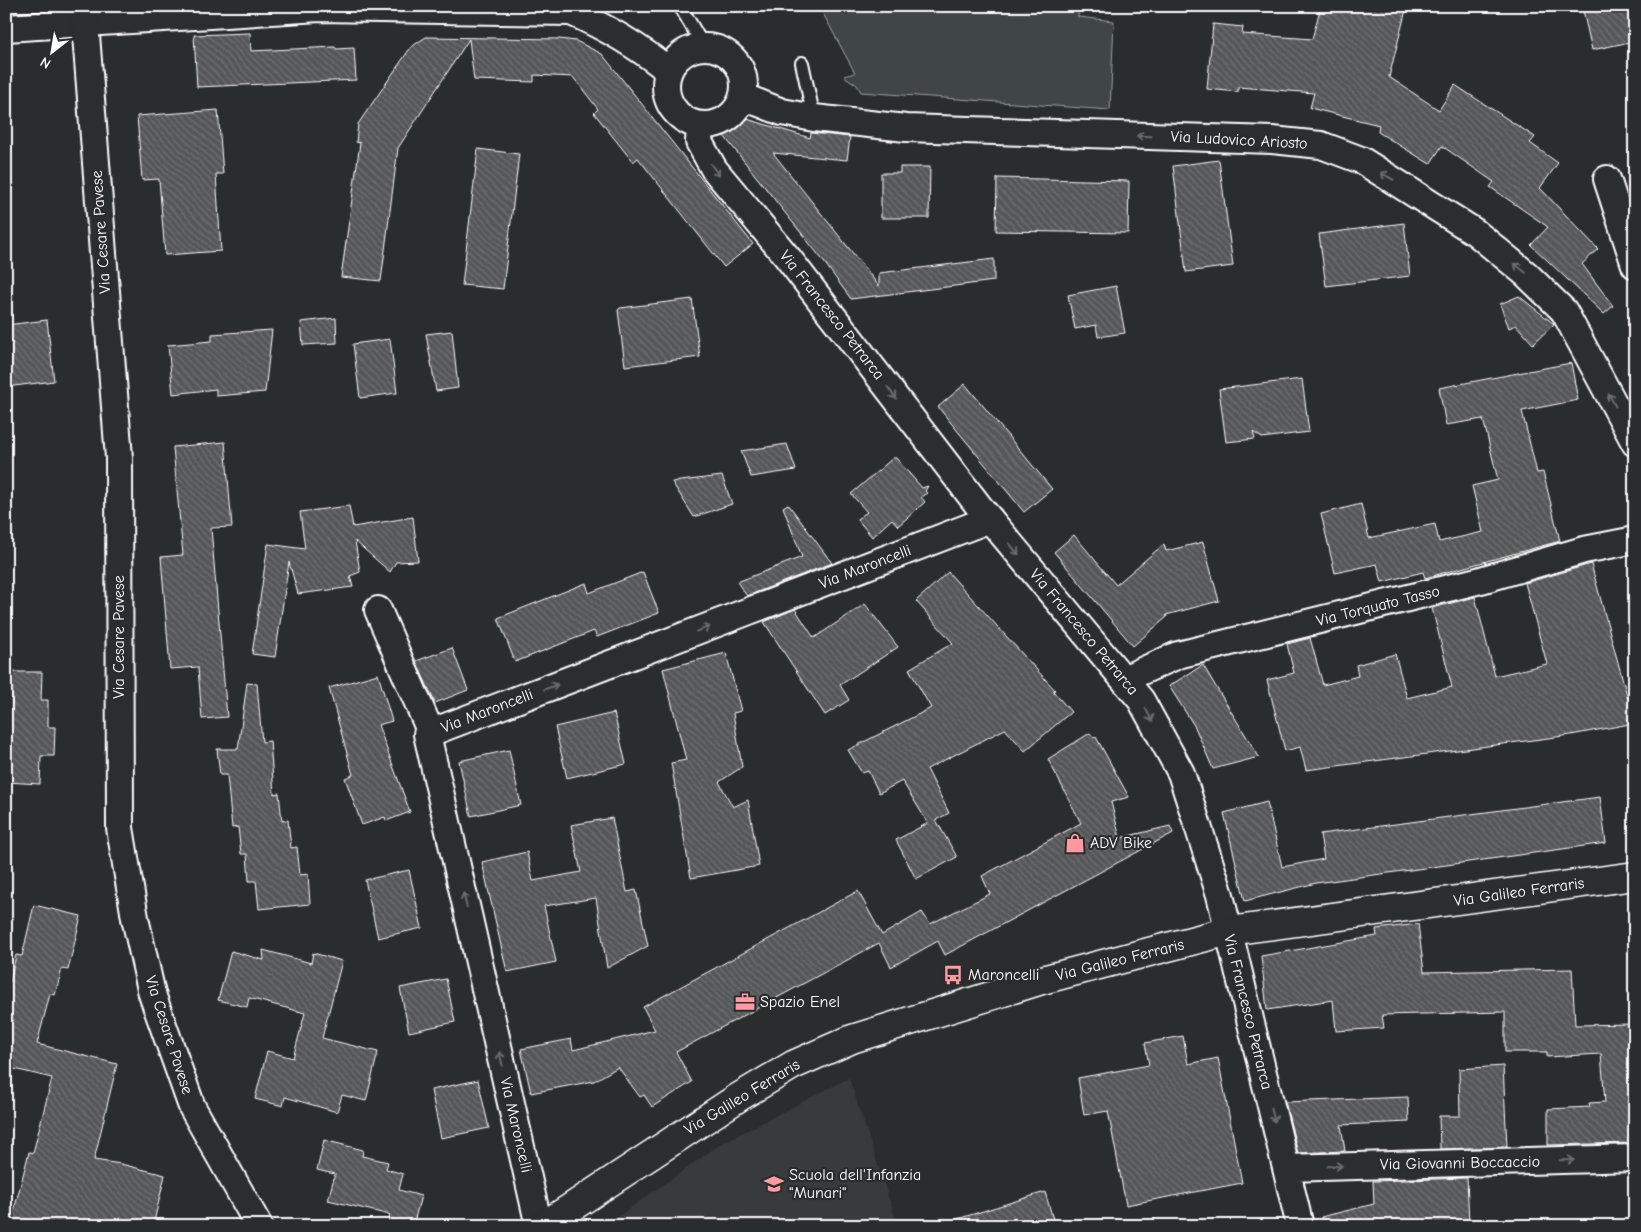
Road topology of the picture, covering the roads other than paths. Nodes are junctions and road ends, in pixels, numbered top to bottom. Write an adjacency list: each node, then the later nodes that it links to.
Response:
1 (680, 6): 4 (lane)
2 (87, 14): 3 (street); 6 (street); 22 (street, Via Cesare Pavese)
3 (6, 28)
4 (704, 47): 6 (street); 7 (street)
5 (802, 63): 8 (lane)
6 (669, 71): 9 (street)
7 (744, 97): 8 (street, Via Ludovico Ariosto); 9 (street)
8 (814, 118): 12 (street, Via Ludovico Ariosto, one-way to 8)
9 (700, 126): 13 (street, Via Francesco Petrarca, one-way to 13)
10 (1607, 179): 11 (street)
11 (1635, 265)
12 (1635, 443)
13 (990, 519): 16 (street, Via Francesco Petrarca, one-way to 16); 17 (street, Via Maroncelli, one-way to 13)
14 (1635, 540): 16 (street, Via Torquato Tasso)
15 (378, 610): 17 (street)
16 (1124, 679): 19 (street, Via Francesco Petrarca, one-way to 19)
17 (431, 733): 23 (street, Via Maroncelli, one-way to 17)
18 (1635, 876): 19 (main road, Via Galileo Ferraris)
19 (1229, 931): 21 (street, Via Francesco Petrarca, one-way to 21); 24 (main road, Via Galileo Ferraris)
20 (1635, 1158): 21 (street, Via Giovanni Boccaccio, one-way to 20)
21 (1286, 1168): 25 (street, Via Francesco Petrarca)
22 (259, 1226)
23 (539, 1226)
24 (543, 1226)
25 (1300, 1226)

